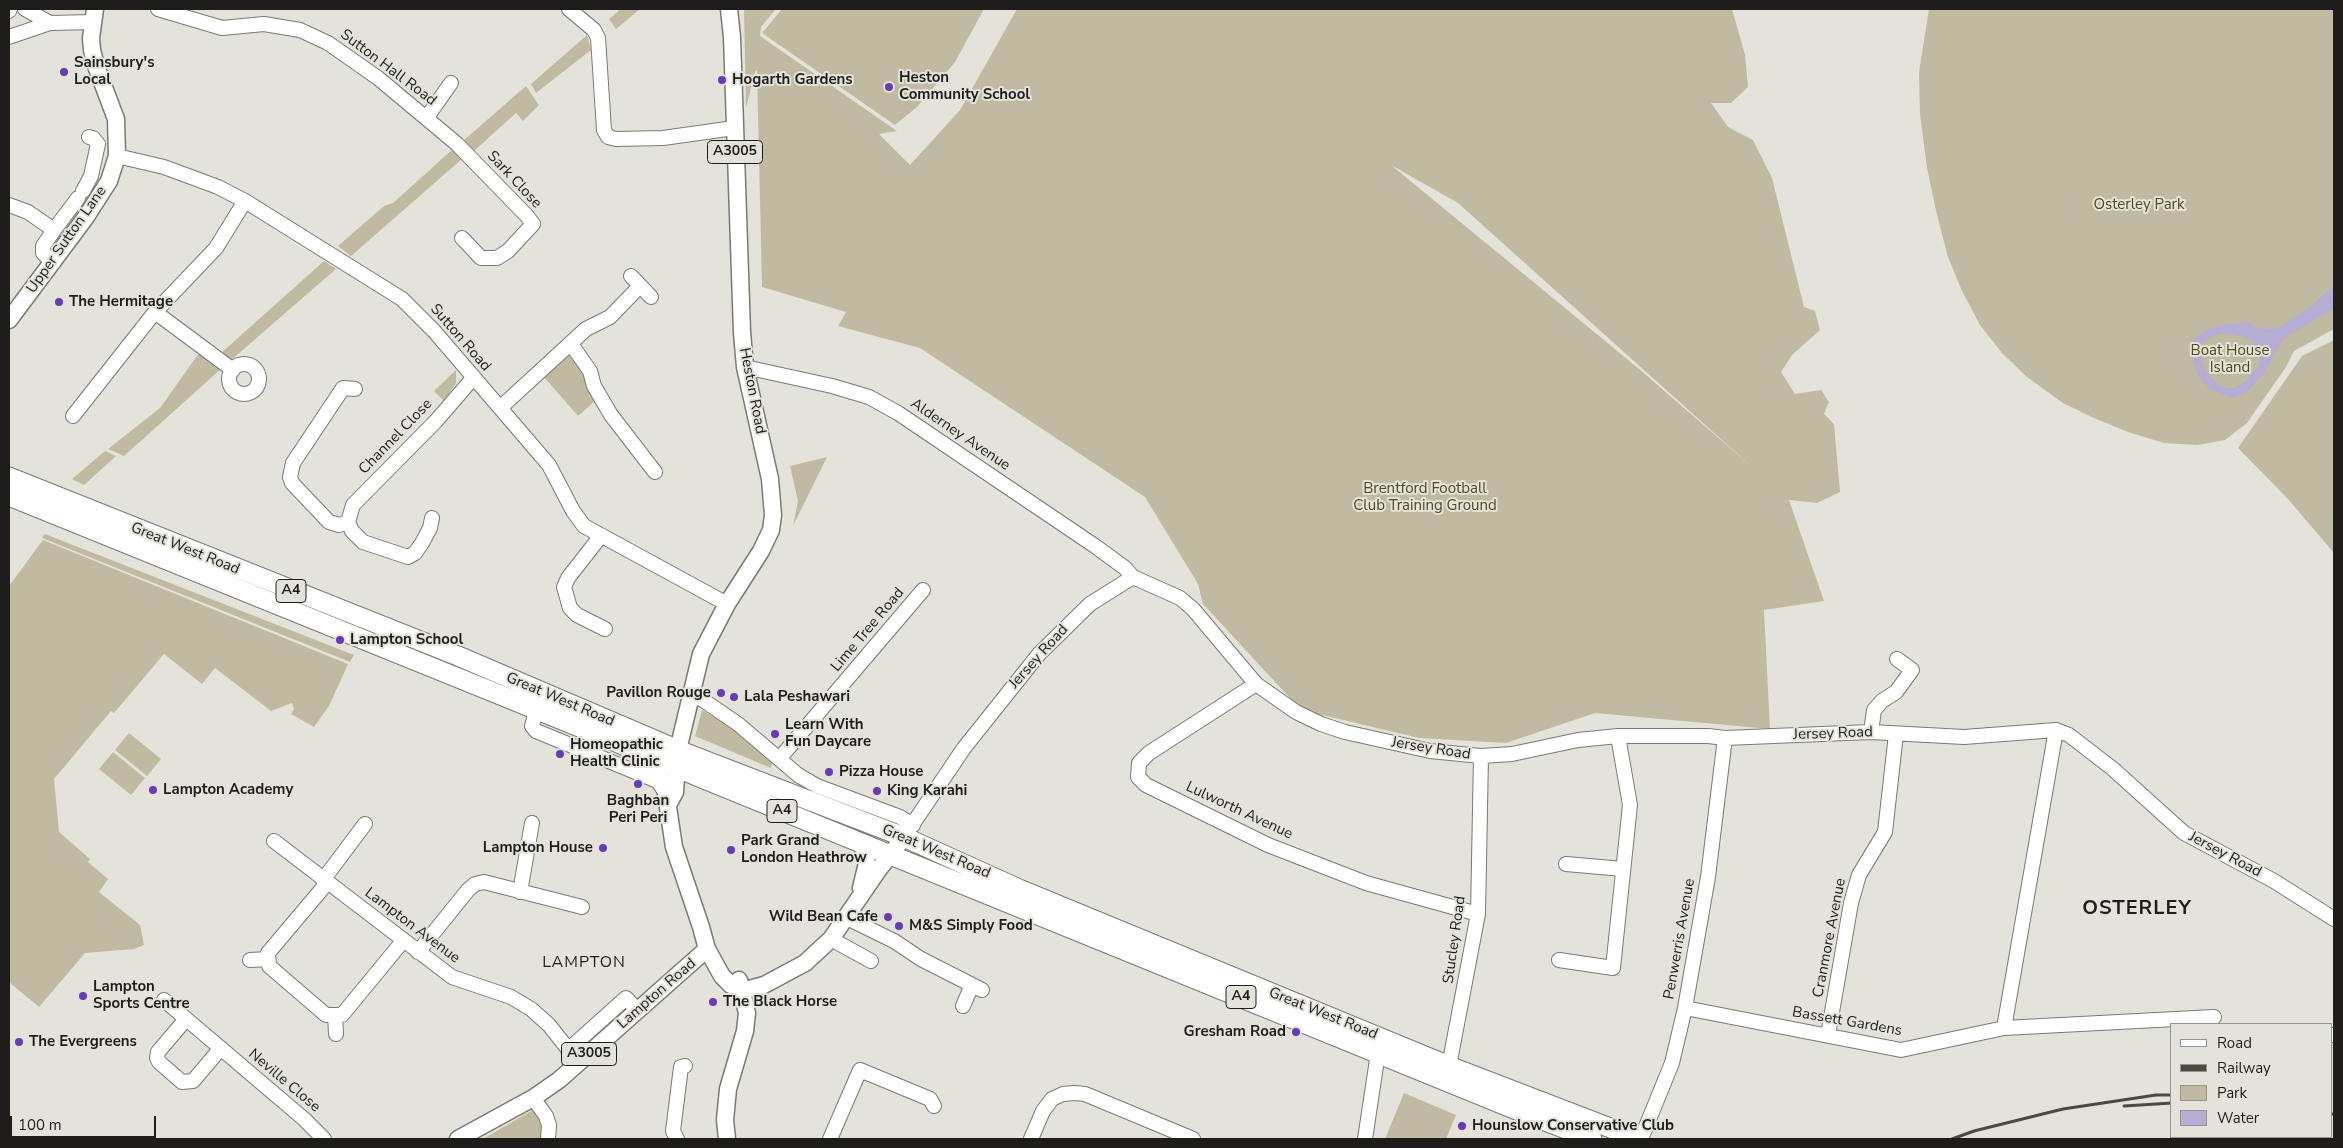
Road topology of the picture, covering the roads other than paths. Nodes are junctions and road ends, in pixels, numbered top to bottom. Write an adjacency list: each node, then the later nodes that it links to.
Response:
1 (26, 9): 6 (street)
2 (158, 9): 9 (street, Sutton Hall Road)
3 (569, 9): 10 (street)
4 (729, 9): 10 (main road, Heston Road / A3005)
5 (94, 16): 6 (street); 12 (main road, Upper Sutton Lane)
6 (50, 23): 7 (street)
7 (9, 37)
8 (451, 83): 9 (street)
9 (427, 117): 13 (street, Sutton Hall Road)
10 (734, 128): 25 (main road, Heston Road / A3005)
11 (89, 137): 14 (street)
12 (117, 156): 15 (main road, Upper Sutton Lane); 16 (street, Sutton Road)
13 (470, 156): 19 (street, Sark Close)
14 (91, 176): 15 (street); 18 (street)
15 (109, 181): 20 (main road, Upper Sutton Lane)
16 (245, 201): 22 (street); 27 (street, Sutton Road)
17 (9, 205): 18 (street)
18 (54, 230): 20 (street)
19 (462, 238)
20 (53, 263): 23 (main road, Upper Sutton Lane)
21 (651, 297): 24 (street)
22 (155, 312): 26 (street); 30 (street)
23 (9, 320)
24 (571, 344): 29 (street); 31 (street)
25 (746, 367): 37 (street, Alderney Avenue); 39 (main road, Heston Road / A3005)
26 (233, 370)
27 (474, 377): 29 (street, Sutton Road); 35 (street, Channel Close)
28 (355, 390): 35 (street)
29 (500, 408): 36 (street, Sutton Road)
30 (73, 416)
31 (655, 472)
32 (9, 477): 52 (highway, Great West Road / A4)
33 (9, 496): 44 (highway, Great West Road / A4)
34 (432, 518): 35 (street)
35 (348, 522)
36 (600, 537): 39 (street, Sutton Road); 40 (street)
37 (1133, 577): 42 (street, Jersey Road); 58 (street, Jersey Road)
38 (923, 590): 53 (street, Lime Tree Road)
39 (728, 604): 43 (main road, Heston Road / A3005)
40 (605, 629)
41 (1898, 659): 46 (street)
42 (1256, 684): 51 (street, Jersey Road); 68 (street, Lulworth Avenue)
43 (691, 696): 52 (main road, Heston Road / A3005); 53 (street)
44 (534, 716): 50 (highway, Great West Road / A4); 54 (street, Great West Road)
45 (2056, 730): 47 (street, Jersey Road); 70 (street, Jersey Road); 87 (street)
46 (1871, 732): 47 (street, Jersey Road); 49 (street, Jersey Road)
47 (1896, 734): 89 (street, Cranmore Avenue)
48 (1618, 736): 49 (street, Jersey Road); 51 (street, Jersey Road); 63 (street)
49 (1725, 738): 82 (street, Penwerris Avenue)
50 (643, 753): 52 (highway, Great West Road / A4); 54 (highway)
51 (1481, 756): 68 (street, Stucley Road)
52 (676, 758): 54 (main road, A3005); 55 (highway, Great West Road / A4); 60 (highway, Great West Road / A4)
53 (778, 759): 55 (street)
54 (665, 792): 73 (main road, A3005)
55 (814, 797): 58 (highway, Great West Road / A4); 61 (highway)
56 (532, 822): 65 (street)
57 (365, 824): 64 (street)
58 (908, 831): 61 (main road, Jersey Road); 95 (highway, Great West Road / A4)
59 (274, 842): 64 (street, Lampton Avenue)
60 (861, 844): 61 (highway, Great West Road / A4); 66 (main road)
61 (891, 854): 66 (main road, Jersey Road); 92 (highway, Great West Road / A4)
62 (1566, 864): 63 (street)
63 (1623, 869): 77 (street)
64 (325, 881): 72 (street, Lampton Avenue); 75 (street)
65 (520, 892): 67 (street); 74 (street)
66 (859, 898): 69 (main road, Jersey Road)
67 (582, 907)
68 (1478, 914): 95 (street, Stucley Road)
69 (847, 918): 71 (main road, Jersey Road); 81 (street)
70 (2334, 919)
71 (831, 939): 78 (street); 79 (main road, Jersey Road)
72 (404, 941): 74 (street, Lampton Avenue); 84 (street)
73 (707, 950): 79 (main road, A3005); 83 (main road, Lampton Road / A3005)
74 (418, 952): 91 (street, Lampton Avenue)
75 (268, 959): 76 (street); 84 (street)
76 (250, 960)
77 (1559, 960)
78 (871, 961)
79 (742, 991): 102 (main road)
80 (164, 1000): 86 (street, Neville Close)
81 (963, 1006)
82 (1685, 1008): 89 (street, Bassett Gardens); 108 (street, Penwerris Avenue)
83 (638, 1011): 91 (street); 93 (main road, Lampton Road / A3005)
84 (335, 1015): 88 (street)
85 (2214, 1017): 87 (street, Bassett Gardens)
86 (186, 1019): 90 (street, Neville Close); 90 (street)
87 (2004, 1028): 89 (street, Bassett Gardens)
88 (336, 1034)
89 (1828, 1035)
90 (221, 1048): 98 (street, Neville Close)
91 (568, 1050): 93 (street, Lampton Avenue)
92 (1378, 1054): 106 (street); 107 (highway, Great West Road / A4)
93 (579, 1063): 96 (main road, Lampton Road / A3005)
94 (685, 1066): 101 (street)
95 (1449, 1066): 108 (highway, Great West Road / A4)
96 (533, 1098): 99 (main road, Lampton Road / A3005); 100 (street)
97 (934, 1106): 103 (street)
98 (324, 1139)
99 (458, 1139)
100 (548, 1139)
101 (677, 1139)
102 (726, 1139)
103 (830, 1139)
104 (1031, 1139): 105 (street)
105 (1193, 1139)
106 (1365, 1139)
107 (1592, 1139)
108 (1640, 1139)

